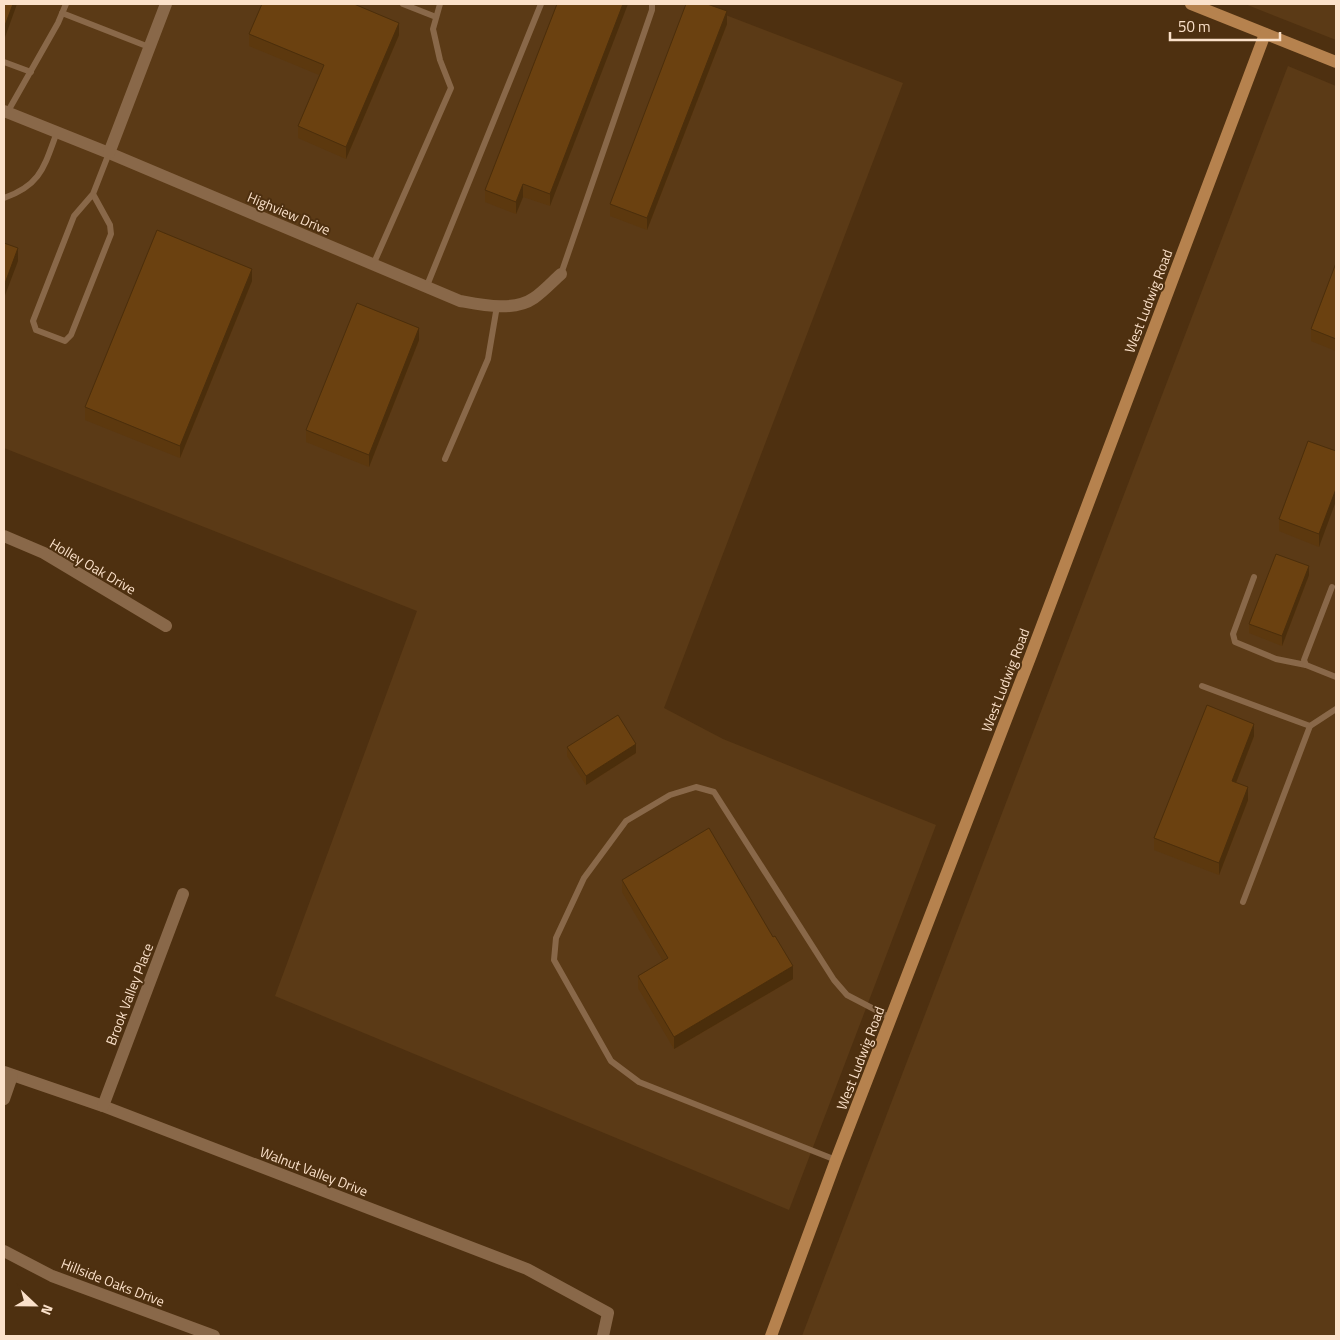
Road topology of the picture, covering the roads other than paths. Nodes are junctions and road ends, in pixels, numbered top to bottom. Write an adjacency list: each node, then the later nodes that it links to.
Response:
1 (66, 4): 8 (lane)
2 (166, 4): 11 (street)
3 (403, 4): 9 (lane)
4 (440, 4): 9 (lane)
5 (541, 4): 22 (lane)
6 (652, 4): 21 (lane)
7 (1191, 4): 10 (main road)
8 (62, 13): 11 (lane); 14 (lane)
9 (436, 17): 20 (lane)
10 (1265, 34): 13 (main road); 36 (main road, West Ludwig Road)
11 (150, 47): 17 (street)
12 (4, 62): 14 (lane)
13 (1336, 62)
14 (31, 72): 15 (lane)
15 (6, 112): 16 (street, Highview Drive)
16 (57, 132): 17 (street, Highview Drive); 19 (lane)
17 (109, 153): 18 (lane); 20 (street, Highview Drive)
18 (93, 194): 18 (lane)
19 (4, 198)
20 (373, 265): 22 (street, Highview Drive)
21 (561, 274): 23 (street, Highview Drive)
22 (426, 288): 23 (street, Highview Drive)
23 (498, 306): 24 (lane)
24 (445, 460)
25 (4, 536): 28 (street, Holley Oak Drive)
26 (1254, 577): 29 (lane)
27 (1332, 587): 29 (lane)
28 (166, 626)
29 (1306, 665): 30 (lane)
30 (1336, 677)
31 (1202, 686): 33 (lane)
32 (1336, 710): 33 (lane)
33 (1310, 726): 35 (lane)
34 (183, 894): 39 (street, Brook Valley Place)
35 (1243, 902)
36 (891, 1018): 40 (main road, West Ludwig Road); 40 (lane)
37 (8, 1074): 38 (street); 39 (street, Walnut Valley Drive)
38 (4, 1099)
39 (103, 1106): 43 (street, Walnut Valley Drive)
40 (836, 1160): 44 (main road, West Ludwig Road)
41 (4, 1251): 42 (street, Hillside Oaks Drive)
42 (214, 1336)
43 (603, 1336)
44 (771, 1336)

